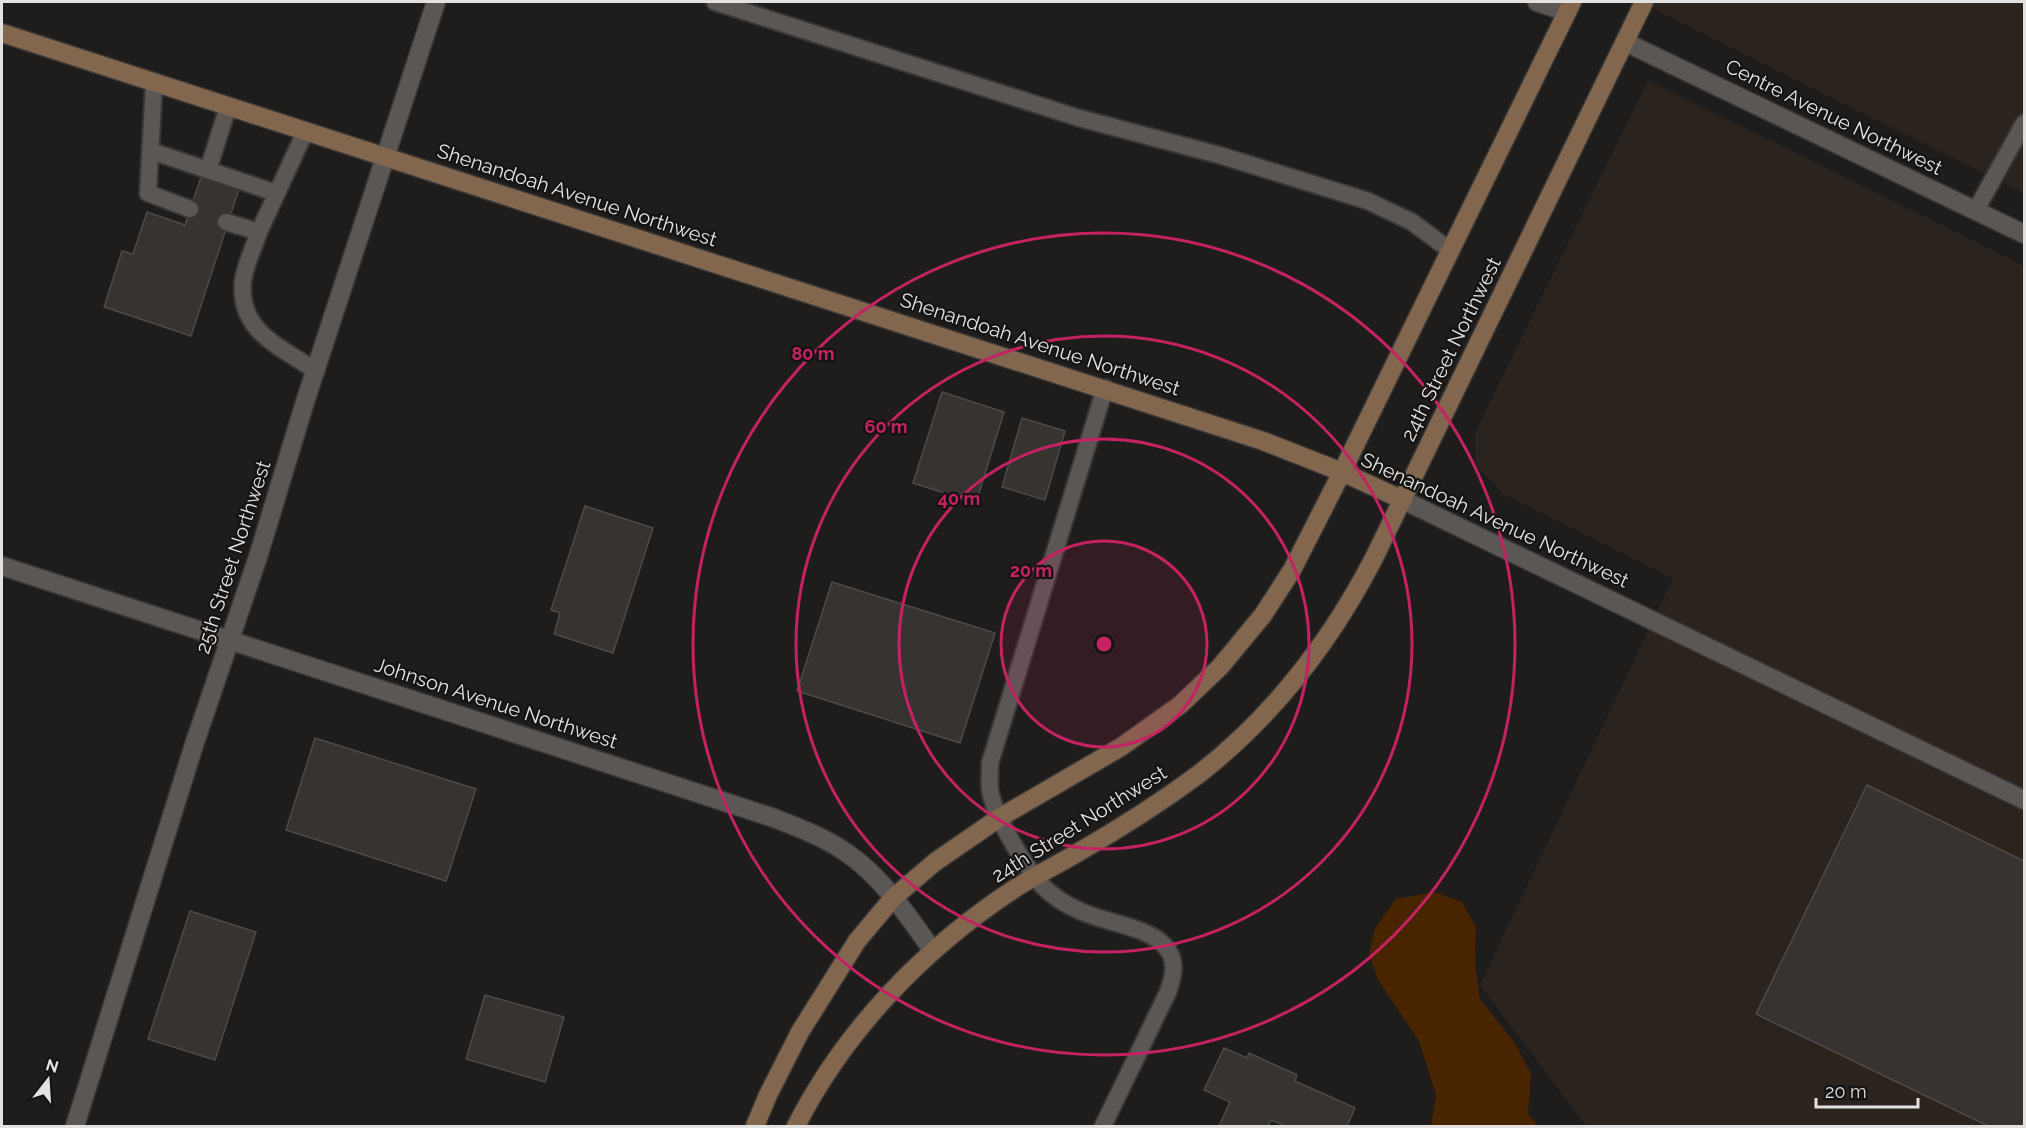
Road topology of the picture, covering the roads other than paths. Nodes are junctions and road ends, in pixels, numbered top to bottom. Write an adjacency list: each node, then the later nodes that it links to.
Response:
1 (436, 2): 13 (street, 25th Street Northwest)
2 (716, 2): 21 (lane)
3 (1538, 2): 5 (street)
4 (1644, 2): 7 (main road, 24th Street Northwest)
5 (1570, 7): 21 (main road)
6 (2, 33): 8 (main road, Shenandoah Avenue Northwest)
7 (1625, 42): 17 (street, Centre Avenue Northwest); 25 (main road, 24th Street Northwest)
8 (154, 83): 9 (main road, Shenandoah Avenue Northwest); 12 (lane)
9 (228, 107): 11 (main road, Shenandoah Avenue Northwest); 14 (lane)
10 (2025, 123): 17 (lane)
11 (305, 132): 13 (main road, Shenandoah Avenue Northwest); 15 (lane)
12 (151, 152): 14 (lane); 16 (lane)
13 (386, 158): 22 (street, 25th Street Northwest); 23 (main road, Shenandoah Avenue Northwest)
14 (208, 170): 15 (lane)
15 (276, 193): 19 (lane)
16 (190, 209)
17 (1976, 210): 20 (street, Centre Avenue Northwest)
18 (226, 222): 19 (lane)
19 (259, 232): 22 (lane)
20 (2025, 234)
21 (1451, 250): 24 (main road)
22 (316, 370): 27 (street, 25th Street Northwest)
23 (1105, 388): 24 (main road, Shenandoah Avenue Northwest); 29 (lane)
24 (1342, 472): 25 (main road, Shenandoah Avenue Northwest); 29 (main road)
25 (1403, 500): 28 (street, Shenandoah Avenue Northwest); 30 (main road, 24th Street Northwest)
26 (2, 566): 27 (street, Johnson Avenue Northwest)
27 (230, 640): 31 (street, Johnson Avenue Northwest); 33 (street, 25th Street Northwest)
28 (2025, 800)
29 (999, 818): 30 (lane); 31 (main road)
30 (1034, 878): 32 (main road, 24th Street Northwest); 36 (lane)
31 (893, 898): 32 (street, Johnson Avenue Northwest); 34 (main road)
32 (933, 951): 35 (main road, 24th Street Northwest)
33 (75, 1126)
34 (755, 1126)
35 (796, 1126)
36 (1103, 1126)

